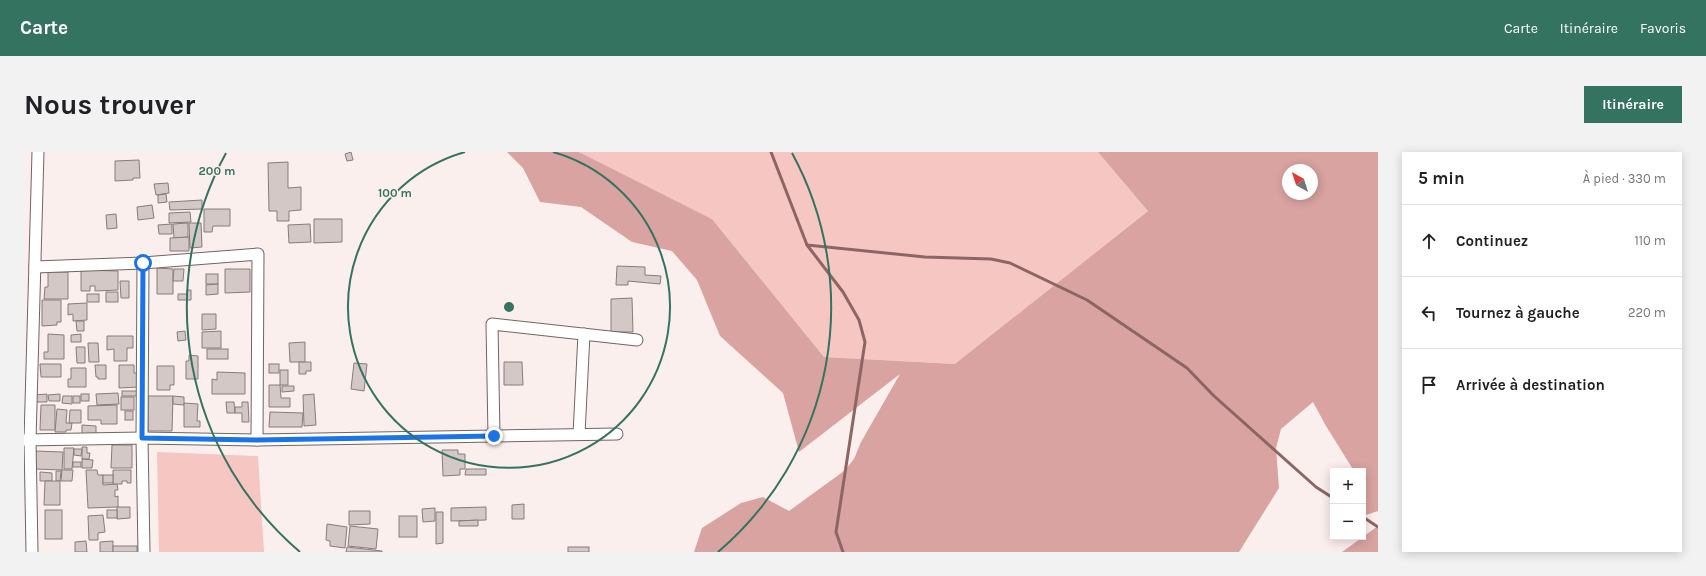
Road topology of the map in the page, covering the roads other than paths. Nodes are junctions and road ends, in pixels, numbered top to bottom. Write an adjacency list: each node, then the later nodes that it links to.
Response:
1 (38, 152): 3 (street)
2 (143, 263): 3 (street); 10 (street); 12 (street)
3 (35, 267): 4 (street)
4 (28, 314): 11 (street)
5 (584, 334): 6 (street); 7 (street); 9 (street)
6 (637, 340)
7 (579, 434): 8 (street); 9 (street)
8 (617, 434)
9 (494, 436): 12 (street)
10 (142, 438): 11 (street); 12 (street); 14 (street)
11 (27, 440): 13 (street)
12 (257, 440)
13 (32, 552)
14 (144, 552)

